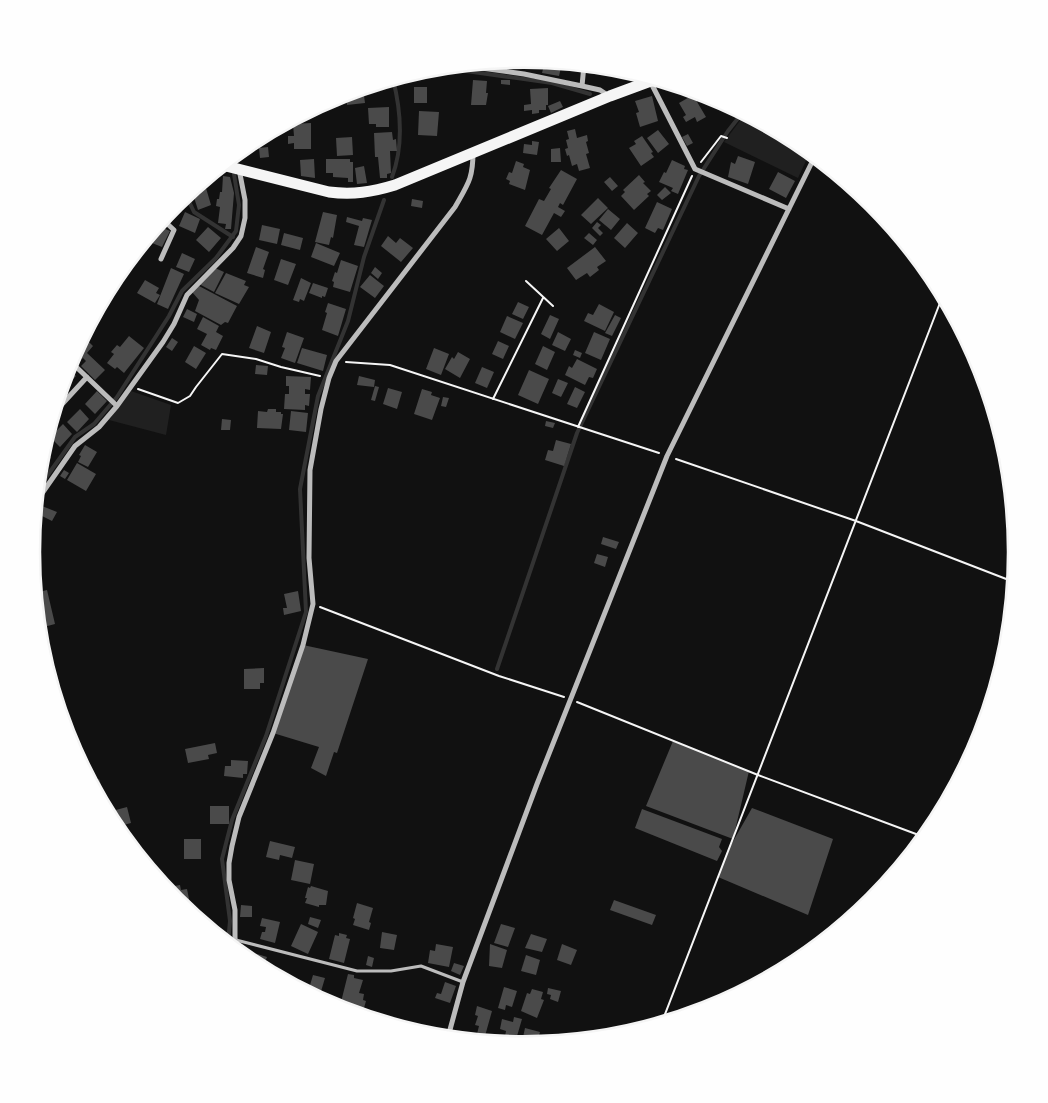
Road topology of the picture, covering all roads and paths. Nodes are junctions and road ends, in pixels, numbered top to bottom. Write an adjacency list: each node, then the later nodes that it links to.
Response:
1 (486, 70): 4 (street)
2 (583, 72): 4 (street)
3 (645, 83): 6 (highway)
4 (582, 86): 6 (street)
5 (656, 86): 12 (street)
6 (610, 96): 8 (highway)
7 (727, 138): 12 (path)
8 (473, 152): 11 (highway); 20 (street)
9 (812, 163): 13 (street)
10 (230, 167): 11 (highway)
11 (239, 169): 24 (street)
12 (695, 169): 13 (street); 28 (path)
13 (789, 209): 29 (street)
14 (168, 224): 15 (street)
15 (161, 259)
16 (526, 281): 17 (path)
17 (542, 298): 19 (path); 25 (path)
18 (940, 305): 31 (path)
19 (552, 306)
20 (336, 361): 23 (street); 25 (path)
21 (76, 367): 22 (street)
22 (87, 378): 26 (street); 27 (street)
23 (329, 378): 24 (path); 33 (street)
24 (131, 387): 27 (street)
25 (493, 399): 28 (path)
26 (64, 403)
27 (117, 406): 30 (street)
28 (578, 427): 29 (path)
29 (667, 456): 31 (path); 34 (street)
30 (44, 491)
31 (856, 521): 32 (path); 35 (path)
32 (1007, 579)
33 (313, 604): 34 (path); 37 (street)
34 (570, 699): 35 (path); 38 (street)
35 (758, 775): 36 (path); 39 (path)
36 (916, 835)
37 (236, 940): 38 (lane)
38 (463, 982): 40 (street)
39 (665, 1014)
40 (450, 1029)

